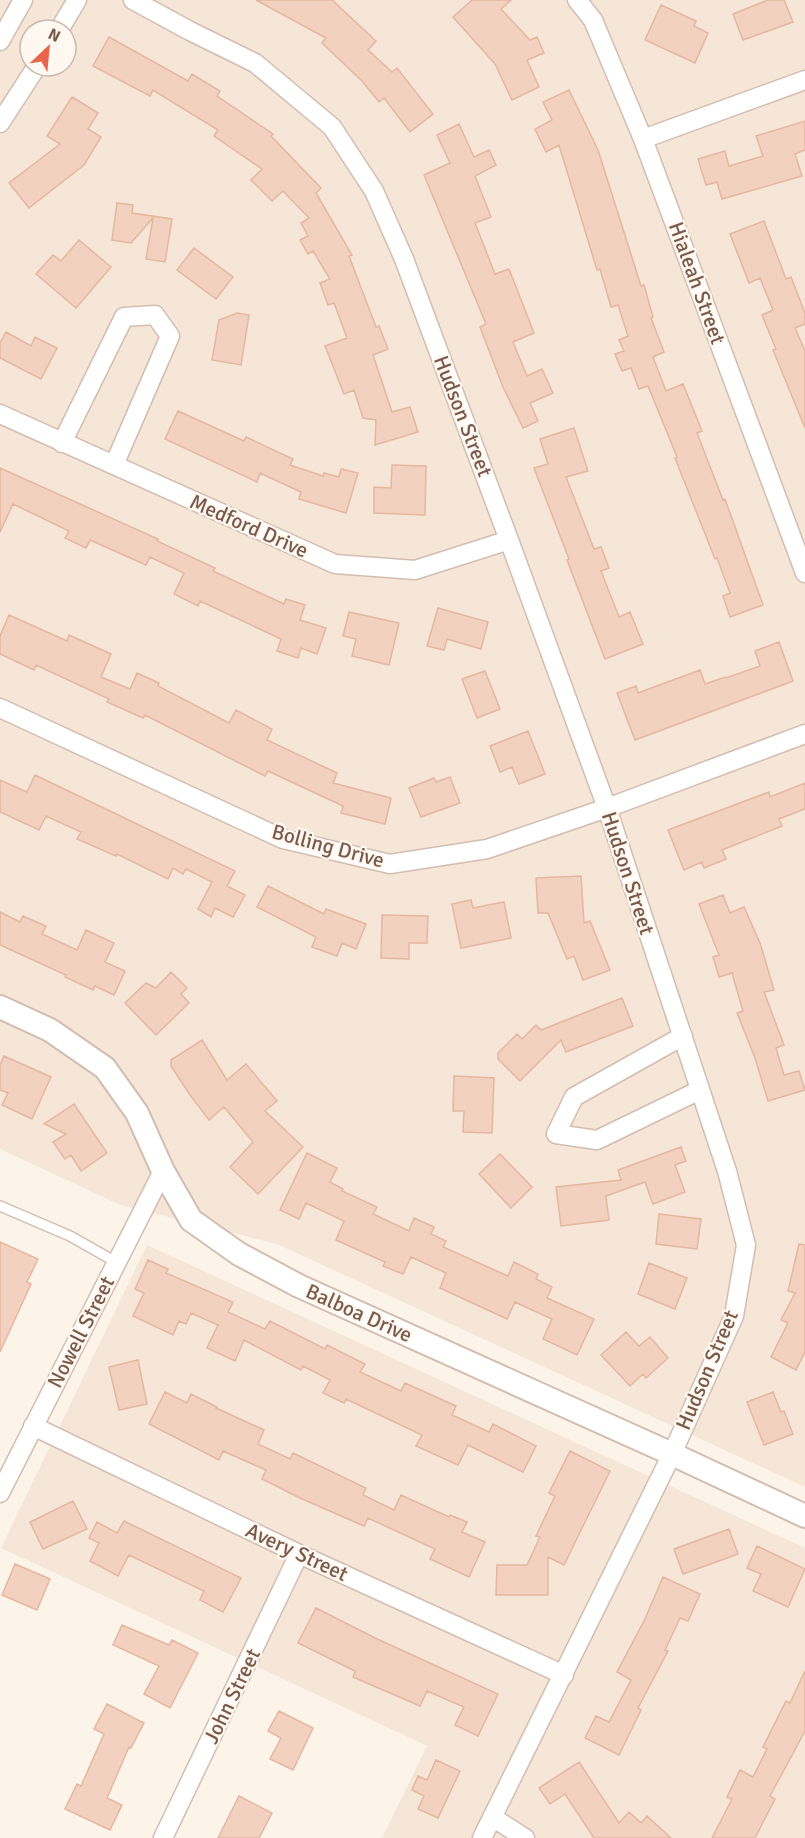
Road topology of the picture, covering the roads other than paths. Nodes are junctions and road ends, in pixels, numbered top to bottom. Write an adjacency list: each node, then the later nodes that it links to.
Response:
1 (23, 0): 6 (street)
2 (77, 0): 5 (street)
3 (133, 0): 14 (street, Hudson Street)
4 (576, 0): 10 (street, Hialeah Street)
5 (66, 18)
6 (0, 41)
7 (29, 78): 9 (street)
8 (805, 80): 10 (street)
9 (0, 123)
10 (643, 139): 15 (street, Hialeah Street)
11 (0, 414): 12 (street, Medford Drive)
12 (62, 443): 13 (street, Medford Drive); 13 (street)
13 (114, 465): 14 (street, Medford Drive)
14 (509, 540): 18 (street, Hudson Street)
15 (805, 573)
16 (0, 708): 18 (street, Bolling Drive)
17 (805, 734): 18 (street, Bolling Drive)
18 (607, 808): 20 (street, Hudson Street)
19 (0, 1006): 22 (street, Balboa Drive)
20 (682, 1036): 21 (street, Hudson Street); 21 (street)
21 (700, 1090): 26 (street, Hudson Street)
22 (163, 1171): 24 (street, Nowell Street); 26 (street, Balboa Drive)
23 (0, 1206): 24 (lane)
24 (116, 1262): 25 (street, Nowell Street)
25 (33, 1426): 27 (street, Nowell Street); 29 (street, Avery Street)
26 (672, 1454): 28 (street, Balboa Drive); 30 (street, Hudson Street)
27 (0, 1492)
28 (805, 1516)
29 (299, 1554): 30 (street, Avery Street); 32 (street, John Street)
30 (564, 1675): 31 (street, Hudson Street)
31 (492, 1817): 33 (street, Hudson Street); 34 (street)
32 (163, 1838)
33 (482, 1838)
34 (525, 1838)

